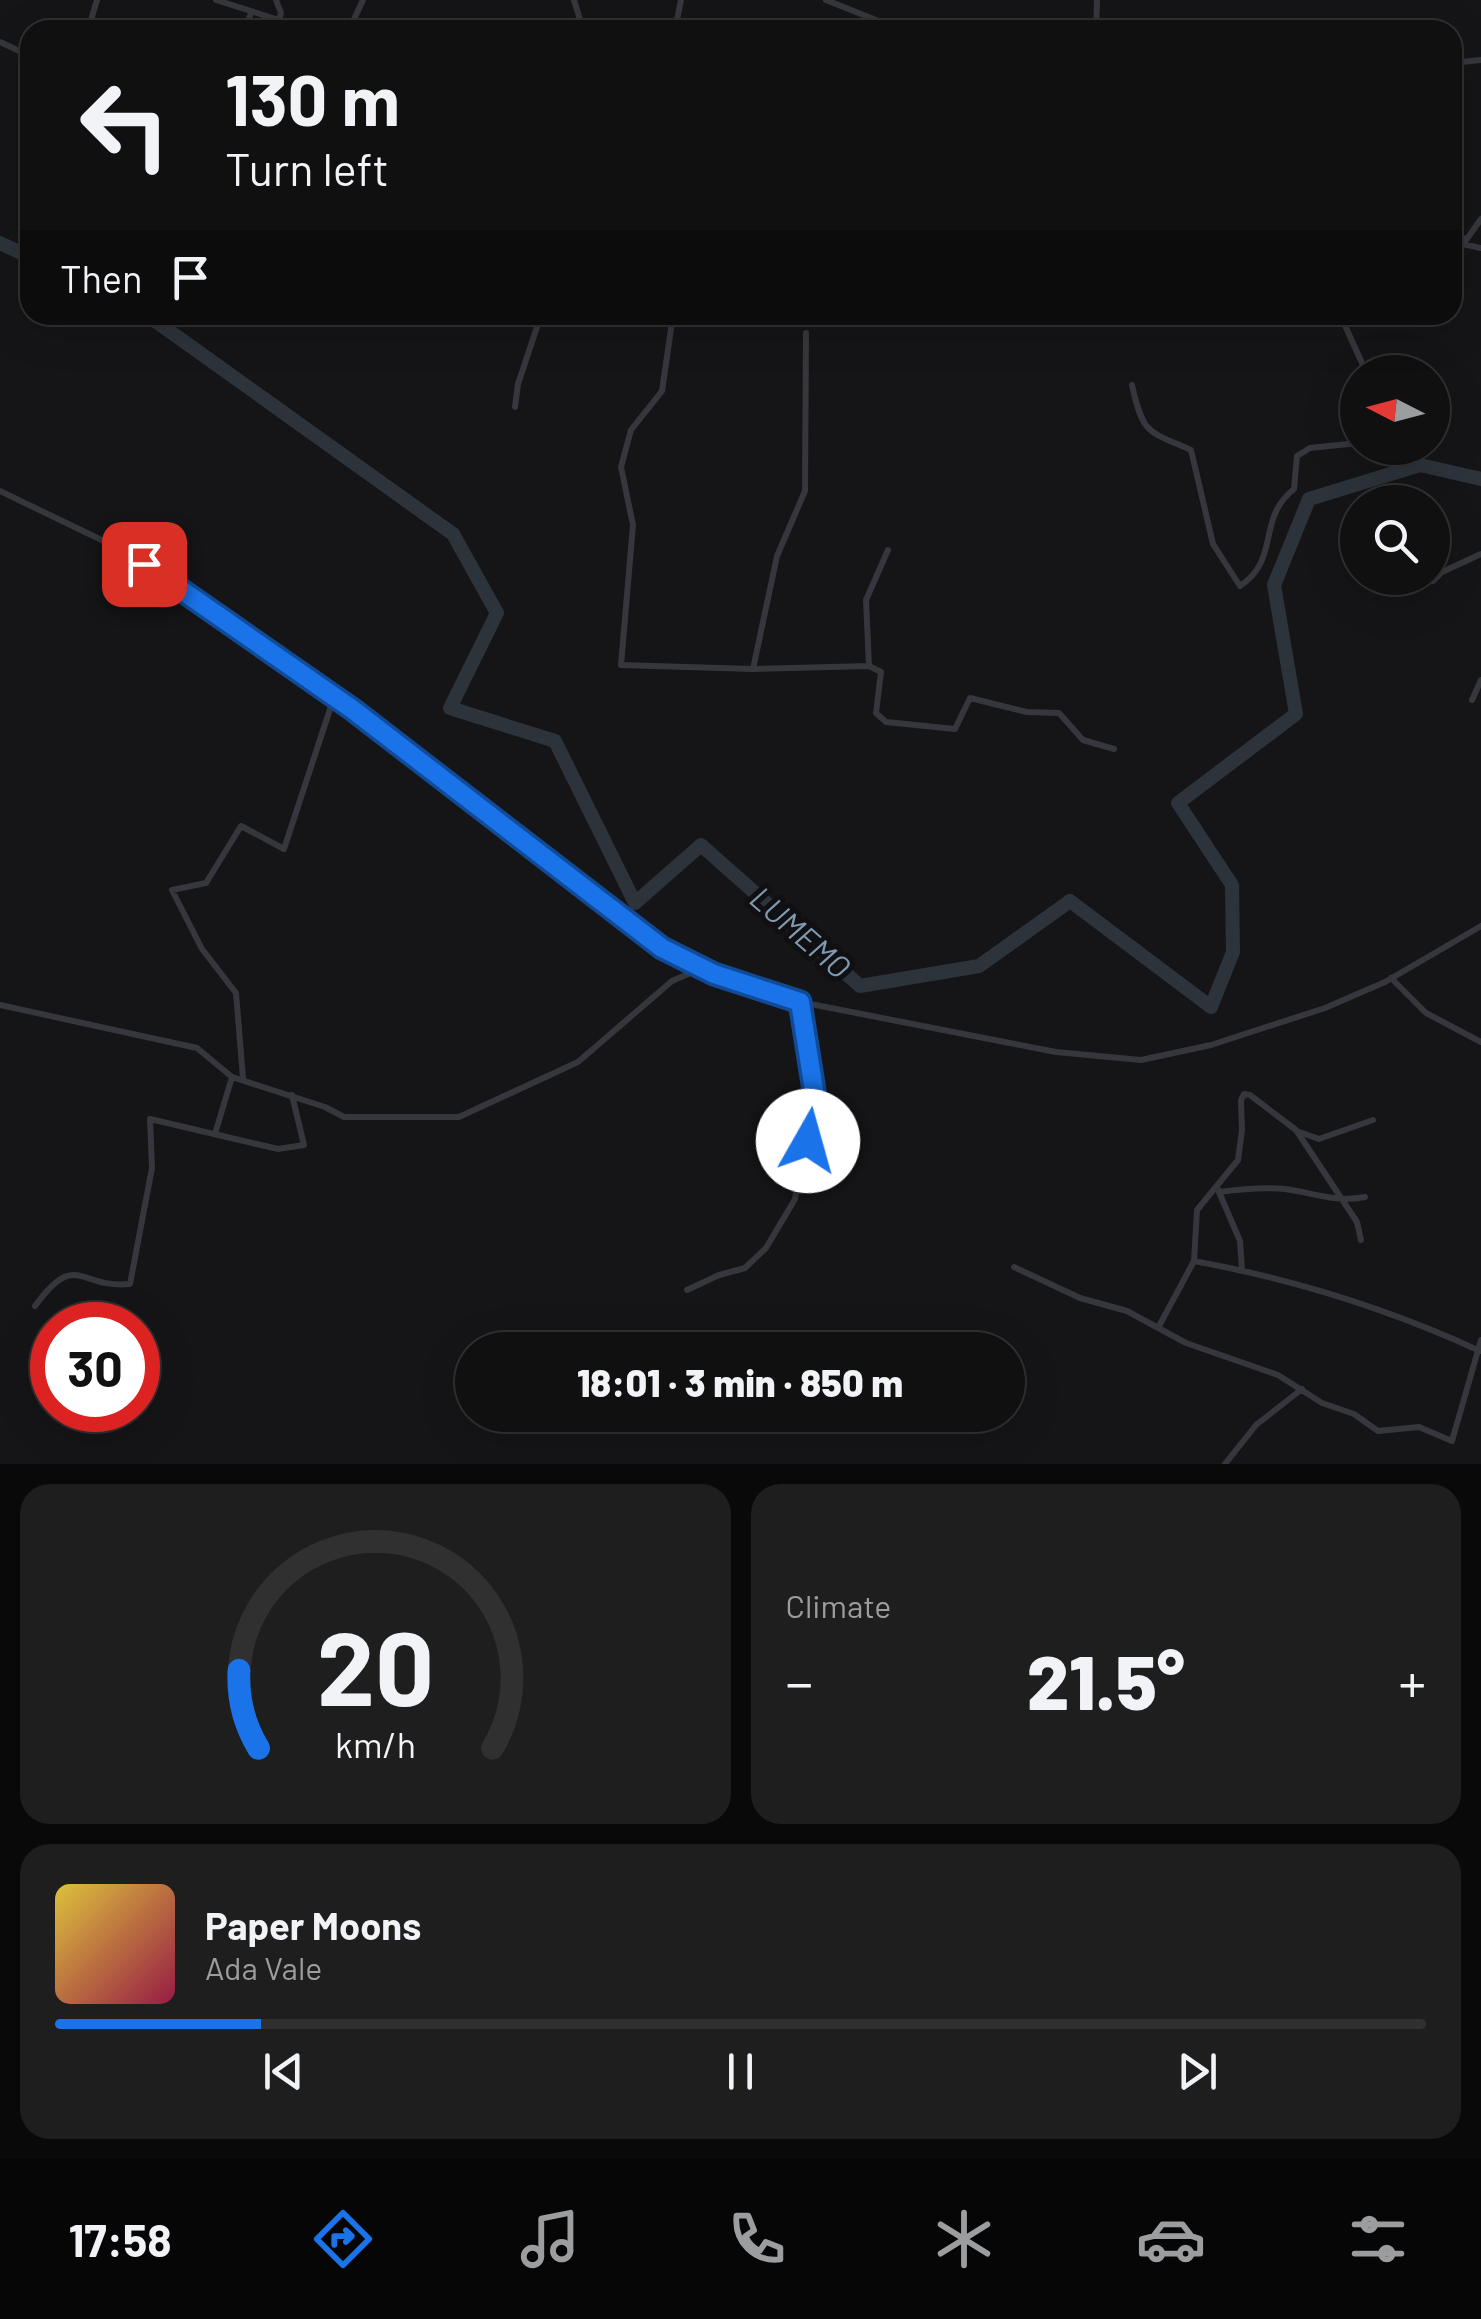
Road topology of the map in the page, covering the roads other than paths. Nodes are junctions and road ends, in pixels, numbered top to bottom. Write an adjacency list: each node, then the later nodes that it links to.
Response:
1 (216, 0): 4 (street)
2 (276, 0): 6 (street)
3 (826, 0): 7 (street)
4 (251, 13): 5 (street); 6 (street)
5 (249, 20)
6 (279, 20)
7 (876, 20)
8 (1481, 219): 9 (street)
9 (1464, 242): 10 (street); 11 (street)
10 (1462, 245)
11 (1481, 248)
12 (538, 325): 18 (street)
13 (672, 325): 25 (street)
14 (1345, 325): 16 (street)
15 (806, 333): 25 (street)
16 (1358, 355)
17 (1132, 385): 19 (street)
18 (515, 408)
19 (1340, 445)
20 (0, 491): 27 (street)
21 (888, 550): 24 (street)
22 (1481, 554): 23 (street)
23 (1450, 568)
24 (869, 666): 25 (street); 29 (street)
25 (753, 670)
26 (1481, 680): 28 (street)
27 (334, 697): 31 (street); 37 (street)
28 (1472, 700)
29 (1114, 749)
30 (1481, 926): 32 (street)
31 (714, 974): 33 (street); 38 (street)
32 (1391, 978): 33 (street); 35 (street)
33 (800, 1002): 49 (street)
34 (0, 1005): 36 (street)
35 (1481, 1042)
36 (232, 1076): 37 (street); 41 (street)
37 (243, 1078): 38 (street)
38 (292, 1095): 41 (street)
39 (1372, 1120): 40 (street)
40 (1296, 1130): 42 (street); 44 (street)
41 (215, 1134): 50 (street)
42 (1218, 1189): 44 (street); 46 (street); 48 (street)
43 (1365, 1197): 44 (street)
44 (1342, 1202): 45 (street)
45 (1361, 1240)
46 (1194, 1260): 48 (street); 51 (street)
47 (1014, 1266): 51 (street)
48 (1242, 1270): 53 (street)
49 (687, 1290)
50 (39, 1302)
51 (1159, 1326): 54 (street)
52 (1481, 1340): 53 (street)
53 (1480, 1351): 54 (street)
54 (1302, 1389): 55 (street)
55 (1225, 1464)

